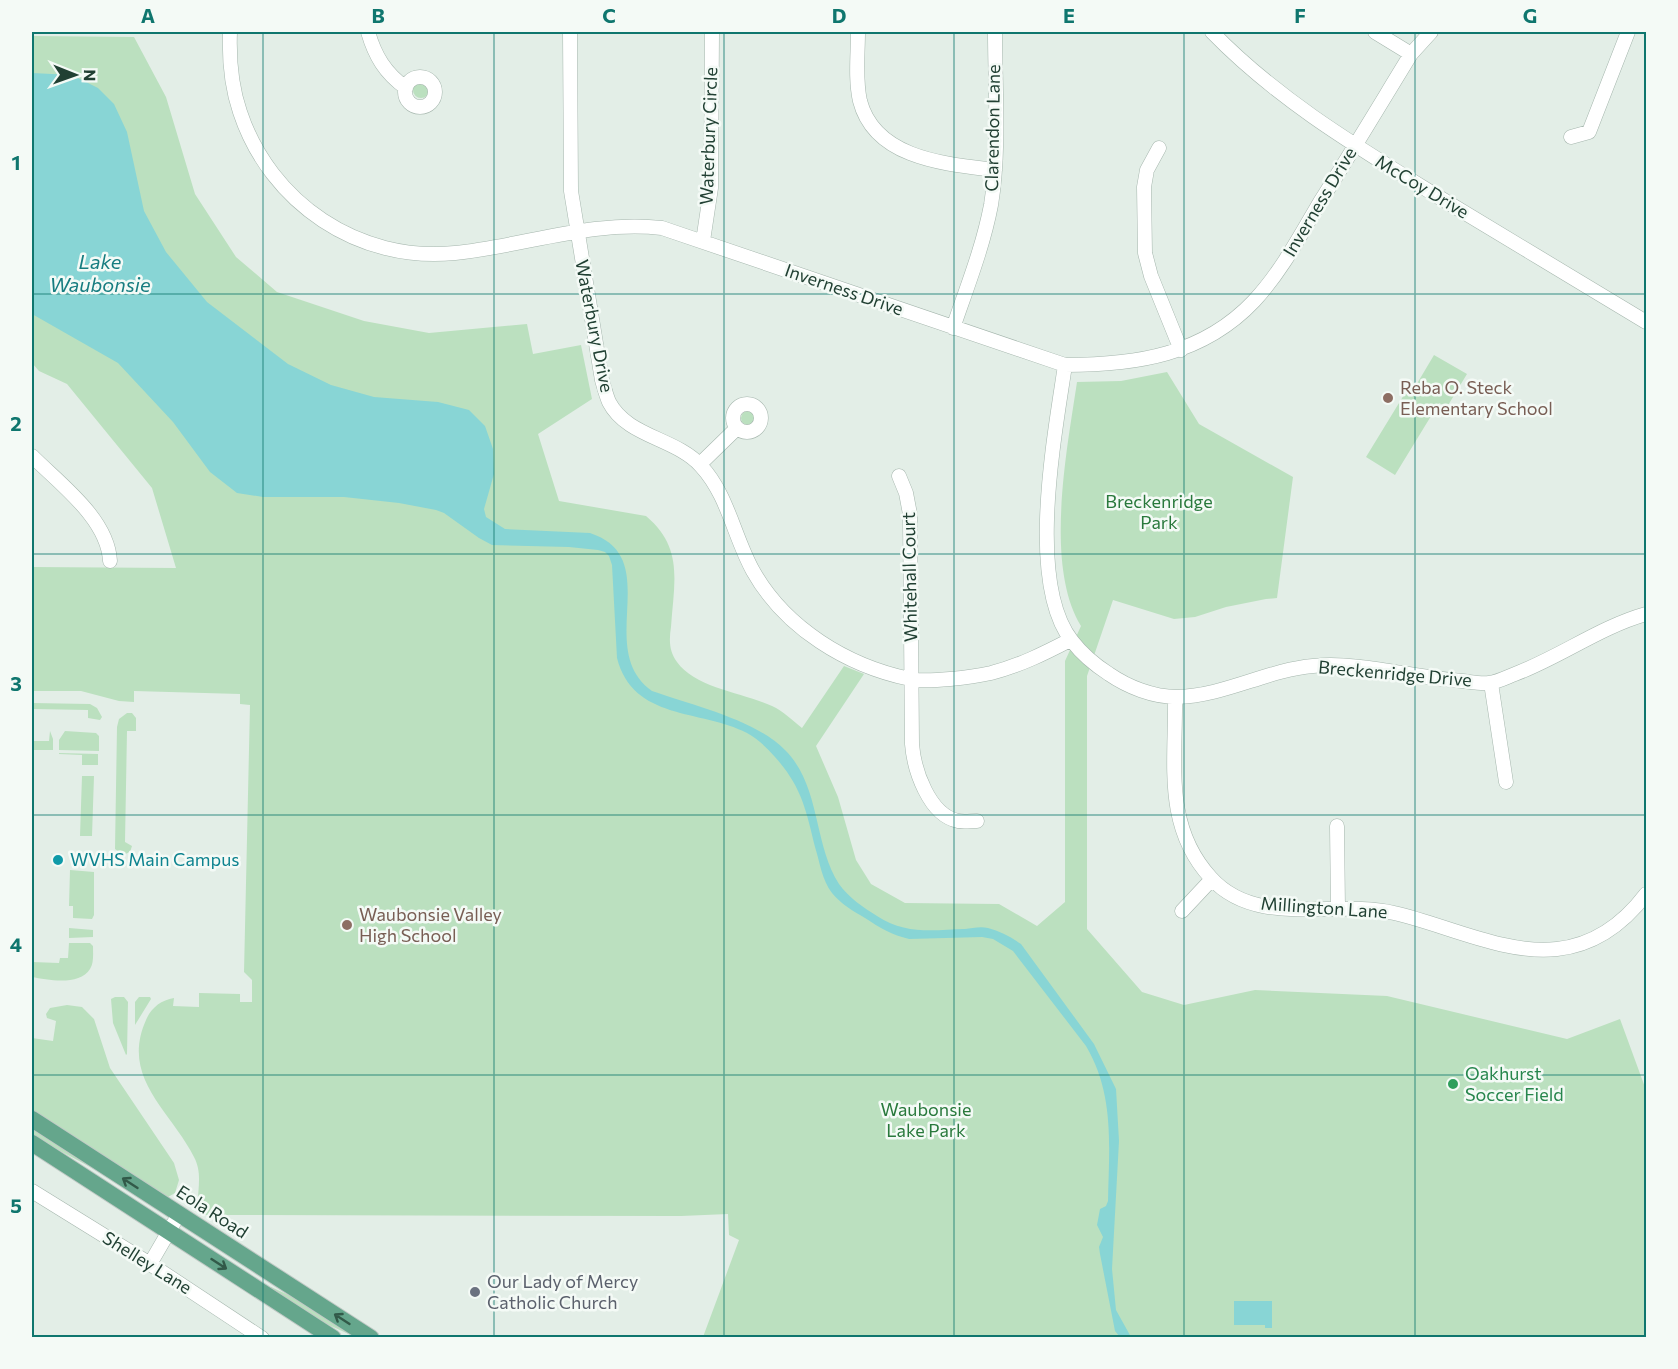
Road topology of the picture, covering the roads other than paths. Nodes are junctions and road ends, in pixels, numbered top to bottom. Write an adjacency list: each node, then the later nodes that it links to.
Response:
1 (230, 32): 17 (street, Inverness Drive)
2 (368, 32): 12 (street)
3 (570, 32): 17 (street)
4 (712, 32): 18 (street, Waterbury Circle)
5 (858, 32): 16 (street)
6 (995, 32): 16 (street, Clarendon Lane)
7 (1212, 32): 14 (street, McCoy Drive)
8 (1375, 32): 11 (street)
9 (1431, 32): 11 (street, Inverness Drive)
10 (1628, 32): 13 (street)
11 (1411, 54): 14 (street, Inverness Drive)
12 (406, 88)
13 (1571, 137)
14 (1355, 146): 19 (street, McCoy Drive); 21 (street, Inverness Drive)
15 (1159, 148): 21 (street)
16 (995, 170): 20 (street, Clarendon Lane)
17 (576, 230): 18 (street, Inverness Drive); 25 (street, Waterbury Drive)
18 (703, 241): 20 (street, Inverness Drive)
19 (1647, 322)
20 (953, 327): 22 (street, Inverness Drive)
21 (1181, 350): 22 (street, Inverness Drive)
22 (1065, 365): 29 (street, Breckenridge Drive)
23 (736, 429): 25 (street)
24 (32, 456): 27 (street)
25 (700, 465): 30 (street, Waterbury Drive)
26 (899, 476): 30 (street, Whitehall Court)
27 (110, 561)
28 (1647, 614): 31 (street, Breckenridge Drive)
29 (1070, 640): 30 (street, Waterbury Drive); 32 (street, Breckenridge Drive)
30 (912, 680): 34 (street, Whitehall Court)
31 (1491, 683): 32 (street, Breckenridge Drive); 33 (street)
32 (1174, 697): 36 (street, Millington Lane)
33 (1506, 782)
34 (977, 821)
35 (1337, 826): 38 (street)
36 (1212, 879): 38 (street, Millington Lane); 39 (street)
37 (1647, 894): 38 (street, Millington Lane)
38 (1338, 909)
39 (1182, 911)
40 (32, 1119): 43 (main road, Eola Road, one-way to 40)
41 (32, 1143): 44 (main road)
42 (32, 1191): 45 (street, Shelley Lane)
43 (179, 1214): 44 (street); 48 (main road, Eola Road, one-way to 43)
44 (169, 1232): 45 (street); 47 (main road, one-way to 47)
45 (150, 1264): 46 (street, Shelley Lane)
46 (262, 1338)
47 (333, 1338)
48 (371, 1338)

